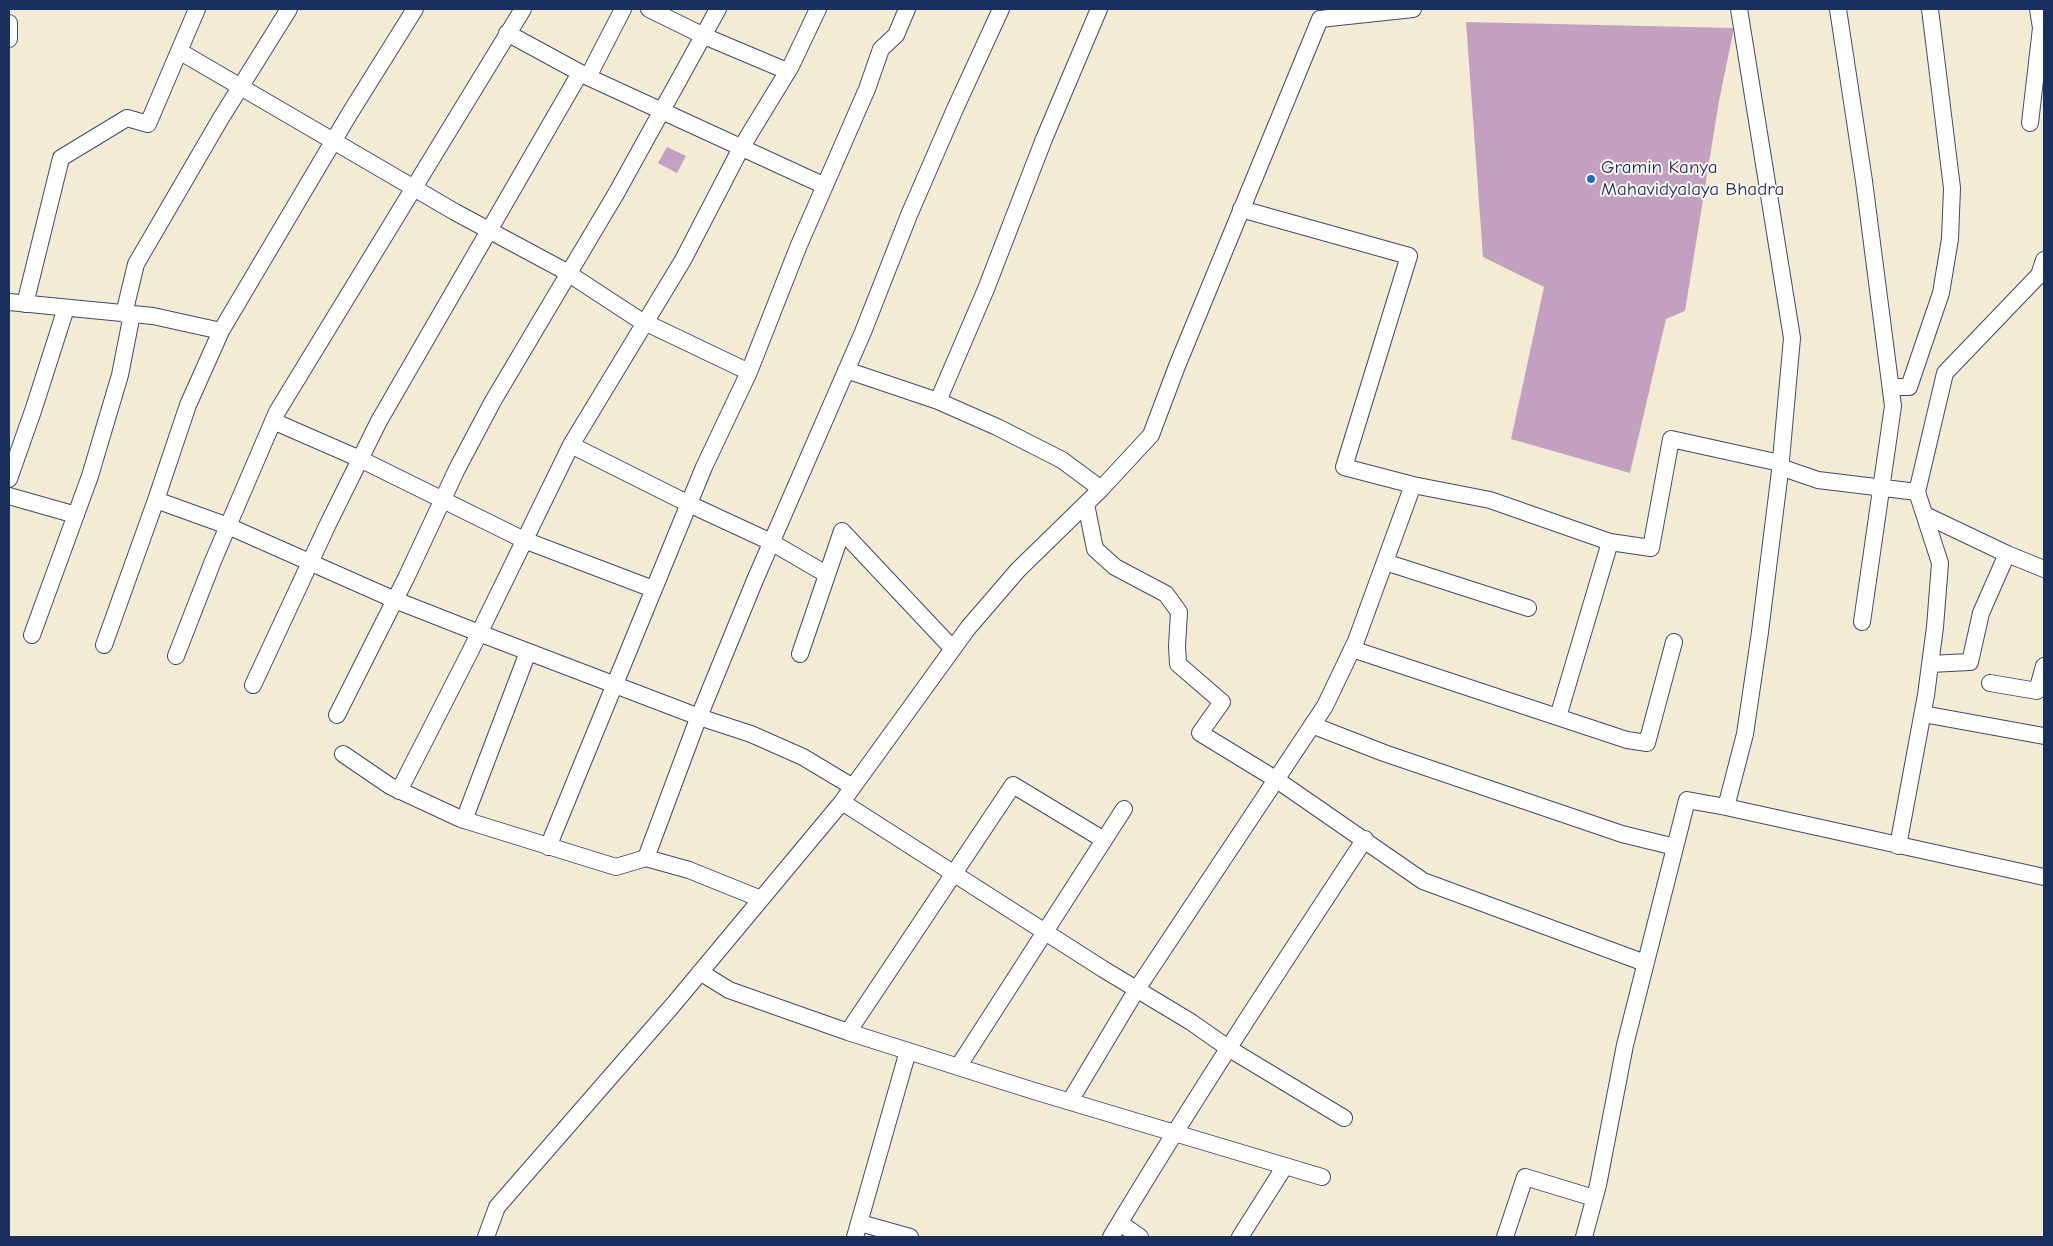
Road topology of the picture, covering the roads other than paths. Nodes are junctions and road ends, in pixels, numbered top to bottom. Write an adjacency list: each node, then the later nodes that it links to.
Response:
1 (197, 9): 23 (street)
2 (289, 9): 26 (street)
3 (416, 9): 29 (street)
4 (523, 9): 20 (street)
5 (623, 9): 25 (street)
6 (649, 9): 21 (street)
7 (718, 9): 21 (street)
8 (818, 9): 24 (street)
9 (906, 9): 31 (street)
10 (1001, 9): 42 (street)
11 (1099, 9): 45 (street)
12 (1413, 9): 17 (street)
13 (1739, 9): 49 (street)
14 (1838, 9): 44 (street)
15 (1930, 9): 44 (street)
16 (2038, 9): 19 (street)
17 (1370, 11): 33 (street)
18 (9, 23): 22 (street)
19 (2042, 28): 28 (street)
20 (507, 33): 25 (street); 32 (street)
21 (704, 36): 24 (street); 27 (street)
22 (9, 39)
23 (179, 51): 26 (street); 37 (street)
24 (787, 71): 30 (street)
25 (584, 75): 27 (street); 34 (street)
26 (240, 87): 29 (street); 39 (street)
27 (663, 112): 30 (street); 36 (street)
28 (2030, 123)
29 (334, 141): 32 (street); 41 (street)
30 (741, 148): 31 (street); 40 (street)
31 (825, 186): 43 (street)
32 (413, 187): 34 (street); 46 (street)
33 (1241, 209): 51 (street); 53 (street)
34 (489, 230): 36 (street); 48 (street)
35 (2044, 260): 54 (street)
36 (568, 273): 40 (street); 57 (street)
37 (17, 303): 38 (street)
38 (66, 308): 39 (street); 50 (street)
39 (128, 314): 41 (street); 60 (street)
40 (645, 322): 43 (street); 47 (street)
41 (221, 330): 56 (street)
42 (846, 370): 45 (street); 64 (street)
43 (749, 372): 58 (street)
44 (1891, 387): 52 (street)
45 (938, 401): 53 (street)
46 (273, 421): 48 (street); 62 (street)
47 (571, 445): 58 (street); 63 (street)
48 (360, 459): 57 (street); 67 (street)
49 (1780, 465): 52 (street); 65 (street); 100 (street)
50 (9, 479)
51 (1413, 485): 65 (street); 68 (street)
52 (1881, 487): 54 (street); 74 (street)
53 (1101, 489): 59 (street)
54 (1917, 492): 61 (street)
55 (9, 496): 60 (street)
56 (156, 500): 62 (street); 78 (street)
57 (443, 500): 63 (street); 72 (street)
58 (689, 504): 64 (street); 71 (street)
59 (1086, 504): 79 (street); 96 (street)
60 (76, 515): 76 (street)
61 (1925, 515): 66 (street); 84 (street)
62 (228, 526): 67 (street); 83 (street)
63 (524, 540): 71 (street); 75 (street)
64 (771, 542): 70 (street); 91 (street)
65 (1610, 542): 92 (street)
66 (2007, 554): 69 (street); 84 (street)
67 (310, 562): 72 (street); 87 (street)
68 (1385, 562): 73 (street); 80 (street)
69 (2043, 566)
70 (826, 574): 79 (street); 82 (street)
71 (653, 589): 88 (street)
72 (395, 600): 75 (street); 90 (street)
73 (1528, 608)
74 (1862, 622)
75 (479, 634): 81 (street); 98 (street)
76 (32, 635)
77 (1674, 642): 92 (street)
78 (104, 645)
79 (953, 649): 97 (street)
80 (1352, 649): 92 (street); 93 (street)
81 (528, 652): 88 (street); 102 (street)
82 (800, 654)
83 (176, 656)
84 (1930, 664): 89 (street)
85 (2044, 666): 86 (street)
86 (1990, 683)
87 (253, 685)
88 (615, 685): 91 (street); 106 (street)
89 (1922, 714): 94 (street); 105 (street)
90 (337, 715)
91 (699, 717): 97 (street); 108 (street)
92 (1558, 717)
93 (1312, 726): 96 (street); 107 (street)
94 (2044, 736)
95 (343, 754): 98 (street)
96 (1276, 780): 103 (street); 115 (street)
97 (853, 787): 99 (street)
98 (399, 791): 102 (street)
99 (842, 802): 109 (street); 111 (street)
100 (1726, 807): 105 (street); 107 (street)
101 (1124, 809): 104 (street)
102 (464, 820): 106 (street)
103 (1365, 839): 113 (street); 117 (street)
104 (1104, 840): 109 (street); 112 (street)
105 (1898, 846): 110 (street)
106 (548, 847): 108 (street)
107 (1675, 847): 113 (street)
108 (646, 858): 111 (street)
109 (953, 872): 112 (street); 116 (street)
110 (2044, 877)
111 (761, 899): 114 (street)
112 (1045, 932): 115 (street); 119 (street)
113 (1645, 963): 125 (street)
114 (700, 972): 116 (street); 128 (street)
115 (1137, 989): 117 (street); 120 (street)
116 (848, 1032): 118 (street)
117 (1228, 1048): 121 (street); 122 (street)
118 (908, 1051): 119 (street); 127 (street)
119 (958, 1067): 120 (street)
120 (1070, 1101): 122 (street)
121 (1344, 1118)
122 (1174, 1133): 123 (street); 126 (street)
123 (1285, 1166): 124 (street); 132 (street)
124 (1322, 1177)
125 (1594, 1198): 133 (street); 134 (street)
126 (1120, 1223): 130 (street); 131 (street)
127 (858, 1230): 129 (street)
128 (486, 1237)
129 (910, 1237)
130 (1111, 1237)
131 (1140, 1237)
132 (1240, 1237)
133 (1505, 1237)
134 (1584, 1237)

